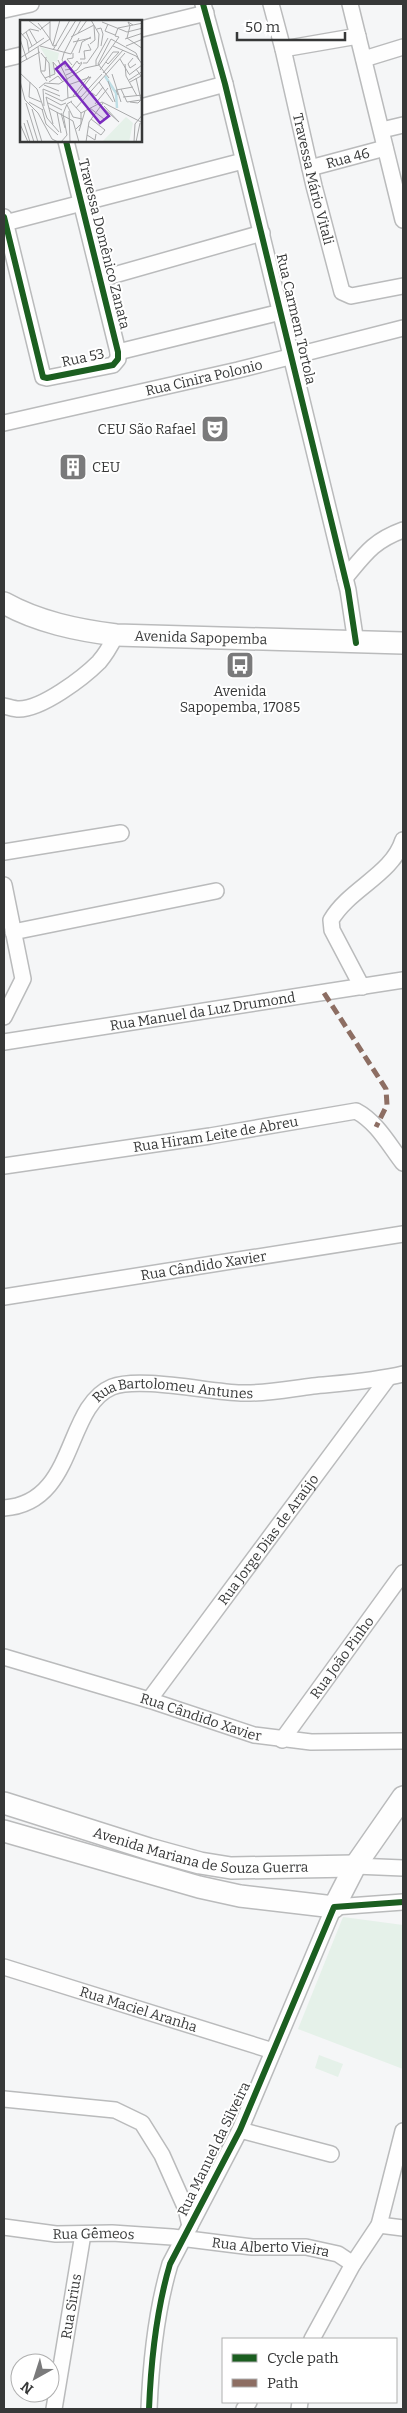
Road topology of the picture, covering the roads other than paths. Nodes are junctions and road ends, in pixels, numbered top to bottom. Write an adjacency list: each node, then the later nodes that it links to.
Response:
1 (31, 4): 5 (street)
2 (271, 4): 9 (street, Travessa Mário Vitali)
3 (350, 4): 7 (street)
4 (205, 9): 6 (street); 13 (street, Rua Carmem Tortola)
5 (4, 10)
6 (142, 29)
7 (358, 36): 9 (street); 12 (street)
8 (403, 47): 12 (street)
9 (283, 49): 20 (street, Travessa Mário Vitali)
10 (20, 55): 11 (street)
11 (4, 59)
12 (364, 59): 16 (street)
13 (225, 84): 14 (street); 19 (street, Rua Carmem Tortola)
14 (142, 107)
15 (403, 125): 16 (street)
16 (382, 130): 18 (street)
17 (66, 142): 22 (street, Travessa Domênico Zanata)
18 (385, 148): 20 (street, Rua 46); 21 (street)
19 (243, 161): 22 (street); 25 (street, Rua Carmem Tortola)
20 (310, 168): 27 (street, Travessa Mário Vitali)
21 (401, 202): 24 (street)
22 (81, 204): 23 (street); 26 (street, Travessa Domênico Zanata)
23 (4, 220): 30 (street, Rua 53)
24 (403, 220)
25 (262, 233): 26 (street); 28 (street, Rua Carmem Tortola)
26 (100, 279): 30 (street, Travessa Domênico Zanata)
27 (403, 286)
28 (281, 312): 30 (street); 31 (street, Rua Carmem Tortola)
29 (403, 328): 31 (street, Rua Cinira Polonio)
30 (118, 352)
31 (291, 356): 32 (street, Rua Cinira Polonio); 34 (street, Rua Carmem Tortola)
32 (4, 423)
33 (403, 530): 34 (street)
34 (346, 578): 37 (street, Rua Carmem Tortola)
35 (4, 603): 36 (main road, Avenida Sapopemba)
36 (116, 636): 37 (main road, Avenida Sapopemba); 39 (street)
37 (356, 643): 38 (main road, Avenida Sapopemba)
38 (403, 643)
39 (4, 706)
40 (121, 833): 42 (street)
41 (403, 840): 47 (street)
42 (4, 852)
43 (4, 885): 45 (street)
44 (216, 891): 45 (street)
45 (13, 932): 48 (street)
46 (403, 980): 47 (street, Rua Manuel da Luz Drumond)
47 (362, 987): 49 (street, Rua Manuel da Luz Drumond)
48 (4, 1017)
49 (4, 1042)
50 (403, 1163): 51 (street, Rua Hiram Leite de Abreu)
51 (4, 1166)
52 (403, 1234): 53 (street, Rua Cândido Xavier)
53 (4, 1297)
54 (403, 1374): 55 (street, Rua Bartolomeu Antunes)
55 (388, 1378): 56 (street, Rua Bartolomeu Antunes); 59 (street, Rua Jorge Dias de Araújo)
56 (4, 1508)
57 (403, 1573): 60 (street, Rua João Pinho)
58 (4, 1657): 59 (street, Rua Cândido Xavier)
59 (149, 1700): 60 (street, Rua Cândido Xavier)
60 (282, 1740): 61 (street, Rua Cândido Xavier)
61 (403, 1741)
62 (403, 1797): 65 (main road)
63 (4, 1803): 65 (main road, Avenida Mariana de Souza Guerra)
64 (4, 1831): 68 (main road, Avenida Mariana de Souza Guerra)
65 (355, 1866): 66 (street, Avenida Mariana de Souza Guerra); 68 (main road)
66 (403, 1868)
67 (403, 1902): 68 (street, Avenida Mariana de Souza Guerra)
68 (334, 1907): 70 (street, Rua Manuel da Silveira)
69 (4, 1967): 70 (street, Rua Maciel Aranha)
70 (273, 2051): 72 (street, Rua Manuel da Silveira)
71 (4, 2099): 78 (street)
72 (240, 2130): 74 (street); 78 (street, Rua Manuel da Silveira)
73 (403, 2132): 75 (street)
74 (331, 2154)
75 (379, 2225): 77 (street); 80 (street)
76 (4, 2227): 79 (street, Rua Gêmeos)
77 (403, 2228)
78 (187, 2232): 79 (street, Rua Gêmeos); 80 (street, Rua Alberto Vieira); 83 (street, Rua Manuel da Silveira)
79 (83, 2234): 82 (street, Rua Sirius)
80 (353, 2264): 81 (street)
81 (313, 2338)
82 (54, 2409)
83 (149, 2409)

